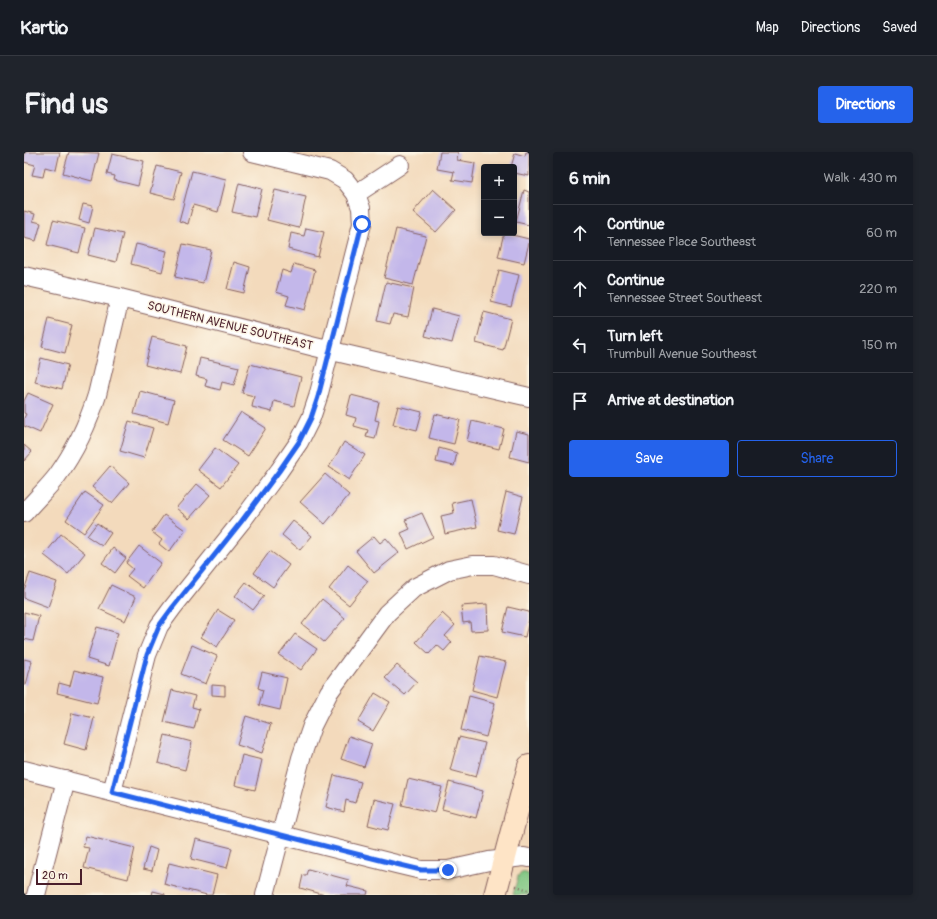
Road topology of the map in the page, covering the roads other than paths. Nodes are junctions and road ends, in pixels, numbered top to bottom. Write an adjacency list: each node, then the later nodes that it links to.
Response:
1 (252, 152): 3 (street)
2 (400, 165): 3 (street)
3 (356, 194): 6 (street)
4 (24, 276): 5 (street, SOUTHERN AVENUE SOUTHEAST)
5 (120, 298): 6 (street, SOUTHERN AVENUE SOUTHEAST); 8 (street)
6 (330, 350): 7 (street, SOUTHERN AVENUE SOUTHEAST); 13 (street)
7 (529, 396)
8 (24, 513)
9 (529, 575): 14 (street)
10 (529, 766): 16 (street)
11 (24, 770): 12 (street)
12 (66, 780): 13 (street); 17 (street)
13 (112, 792): 14 (street)
14 (281, 834): 16 (street); 18 (street)
15 (529, 858): 16 (street)
16 (504, 860): 19 (street)
17 (36, 895)
18 (265, 895)
19 (495, 895)

